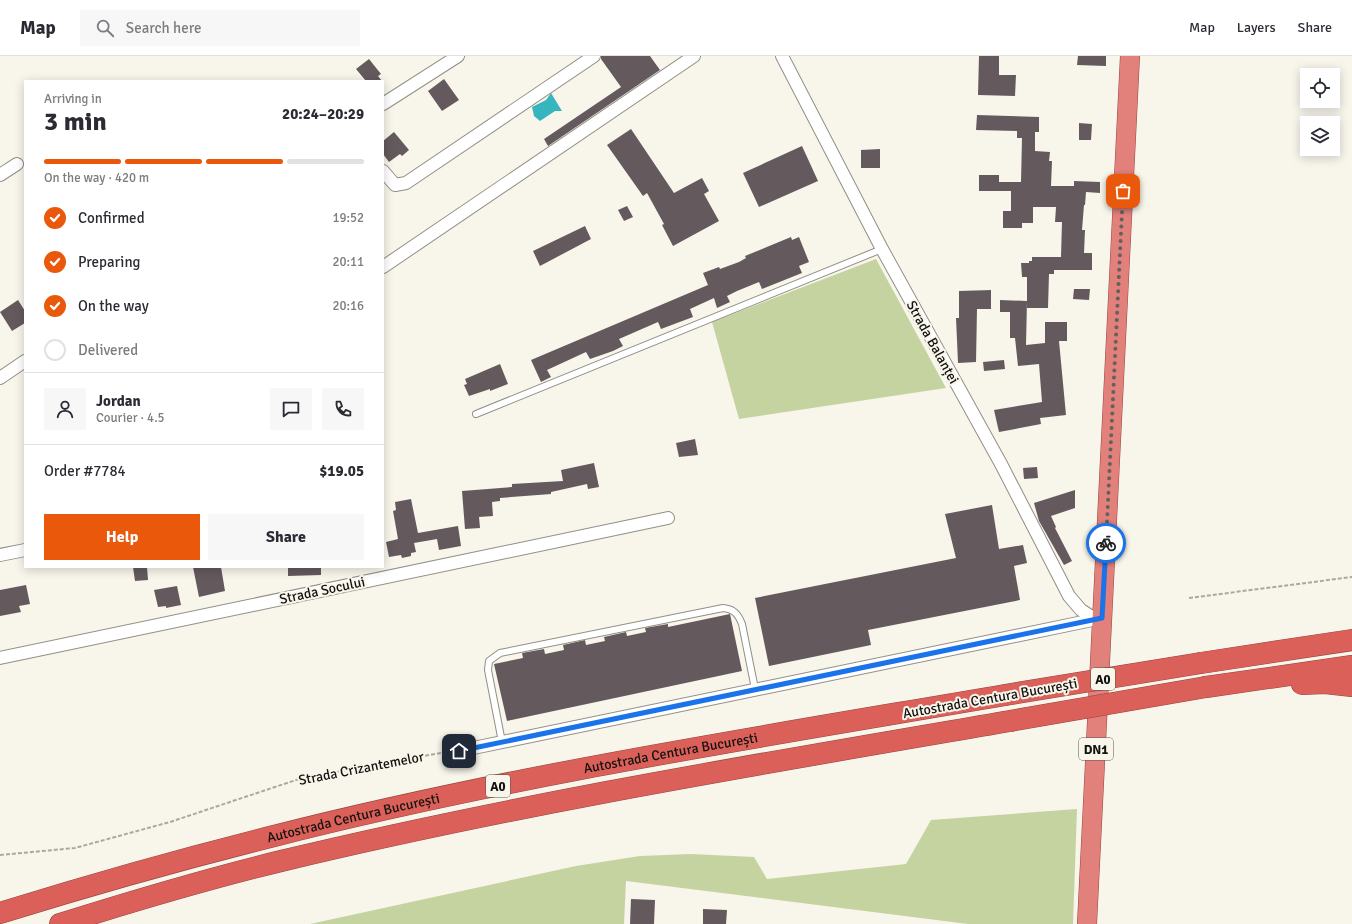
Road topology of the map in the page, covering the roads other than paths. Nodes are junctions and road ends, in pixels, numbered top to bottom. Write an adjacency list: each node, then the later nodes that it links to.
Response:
1 (458, 56): 9 (street)
2 (594, 56): 11 (street)
3 (694, 56): 14 (street)
4 (782, 56): 13 (street, Strada Balanței)
5 (1119, 56): 8 (highway)
6 (1130, 56): 8 (highway, DN1)
7 (1141, 56): 33 (highway, DN1)
8 (1128, 95): 21 (highway, DN1)
9 (384, 103)
10 (17, 164): 12 (street)
11 (384, 172)
12 (0, 175)
13 (882, 249): 17 (lane); 21 (street, Strada Balanței)
14 (384, 266)
15 (24, 362): 16 (street)
16 (0, 378)
17 (476, 414)
18 (668, 518): 23 (street, Strada Socului)
19 (24, 550): 20 (street)
20 (0, 555)
21 (1098, 618): 27 (street); 32 (highway, DN1)
22 (1352, 640): 30 (highway, Autostrada Centura București / A0, bridge)
23 (0, 658)
24 (1352, 666): 25 (highway, Autostrada Centura București / A0)
25 (1239, 682): 26 (highway); 31 (highway, Autostrada Centura București / A0, bridge)
26 (1352, 686)
27 (755, 689): 28 (street); 28 (lane)
28 (502, 742): 29 (street)
29 (459, 751)
30 (0, 913)
31 (60, 924)
32 (1087, 924)
33 (1099, 924)

